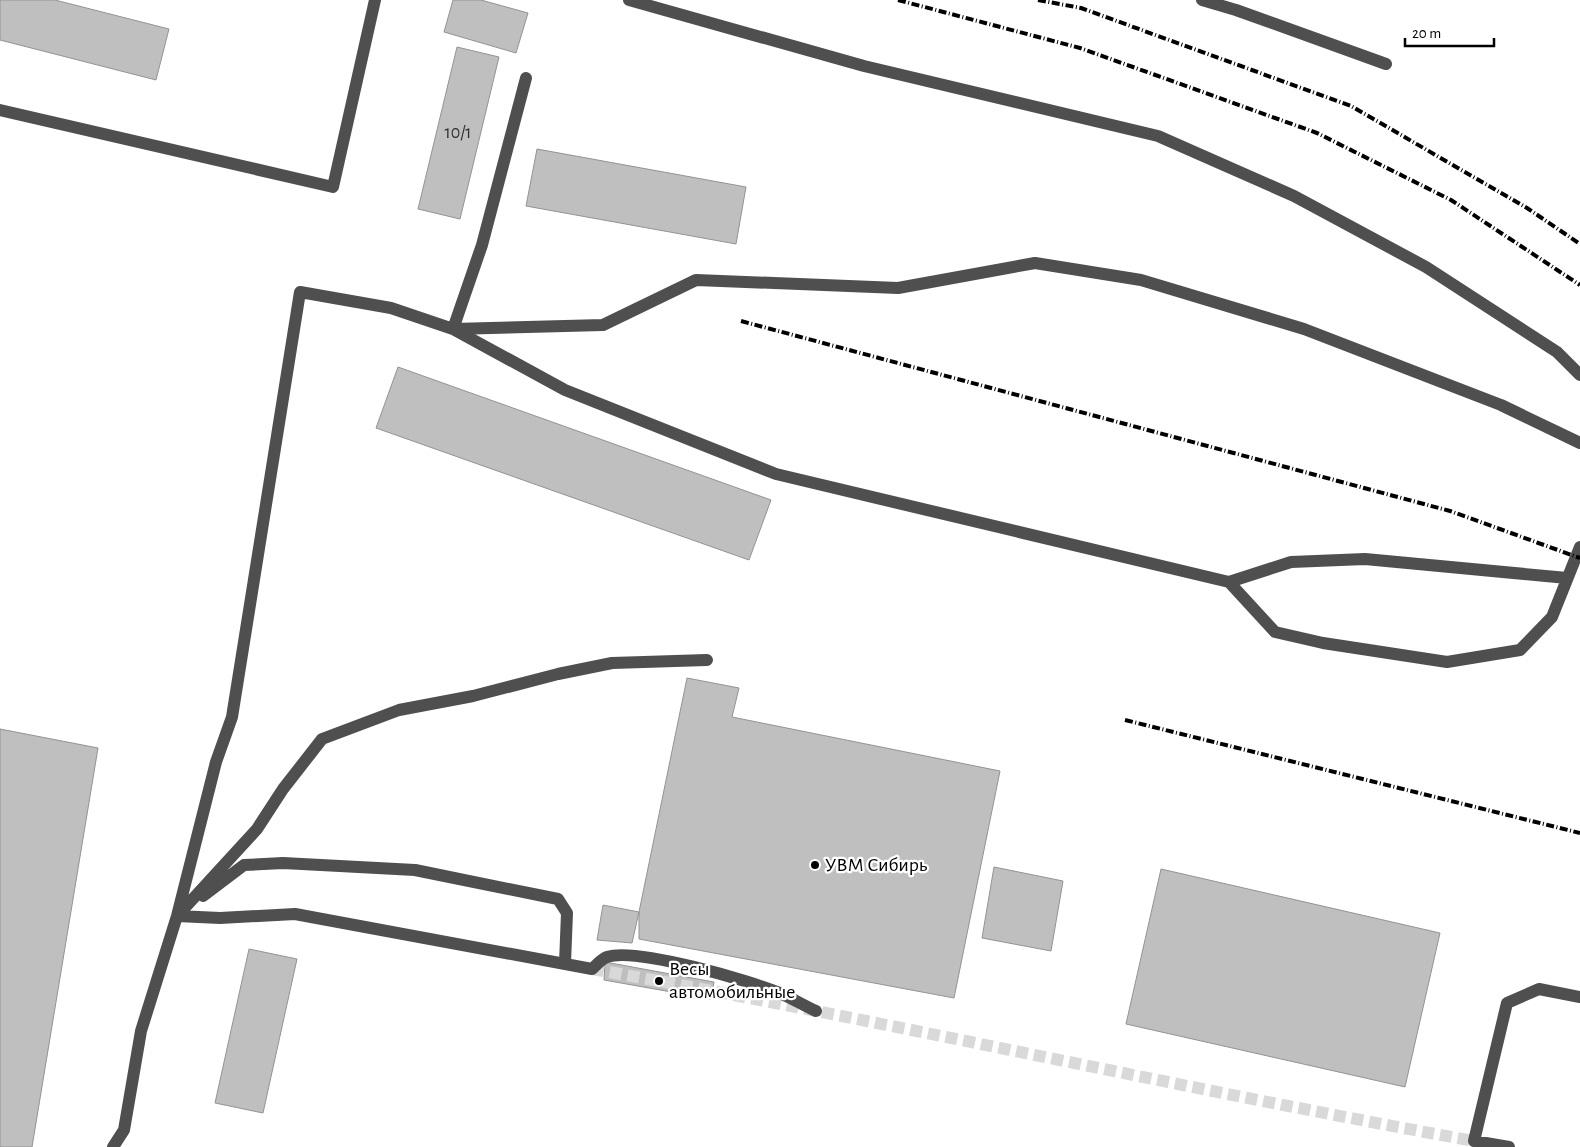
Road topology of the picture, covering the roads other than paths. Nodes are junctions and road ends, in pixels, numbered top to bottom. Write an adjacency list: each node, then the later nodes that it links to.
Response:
1 (375, 0): 6 (street)
2 (629, 0): 8 (street)
3 (1202, 0): 4 (street)
4 (1386, 64)
5 (526, 78): 7 (street)
6 (0, 110)
7 (453, 329): 9 (street); 12 (street); 14 (street)
8 (1580, 375)
9 (1580, 443)
10 (1580, 547): 11 (street)
11 (1568, 578): 12 (street); 12 (street)
12 (1229, 582)
13 (707, 660): 14 (street)
14 (177, 916): 15 (street); 15 (street); 18 (street)
15 (565, 963): 17 (street)
16 (1580, 997): 19 (street)
17 (816, 1011)
18 (113, 1147)
19 (1509, 1147)

